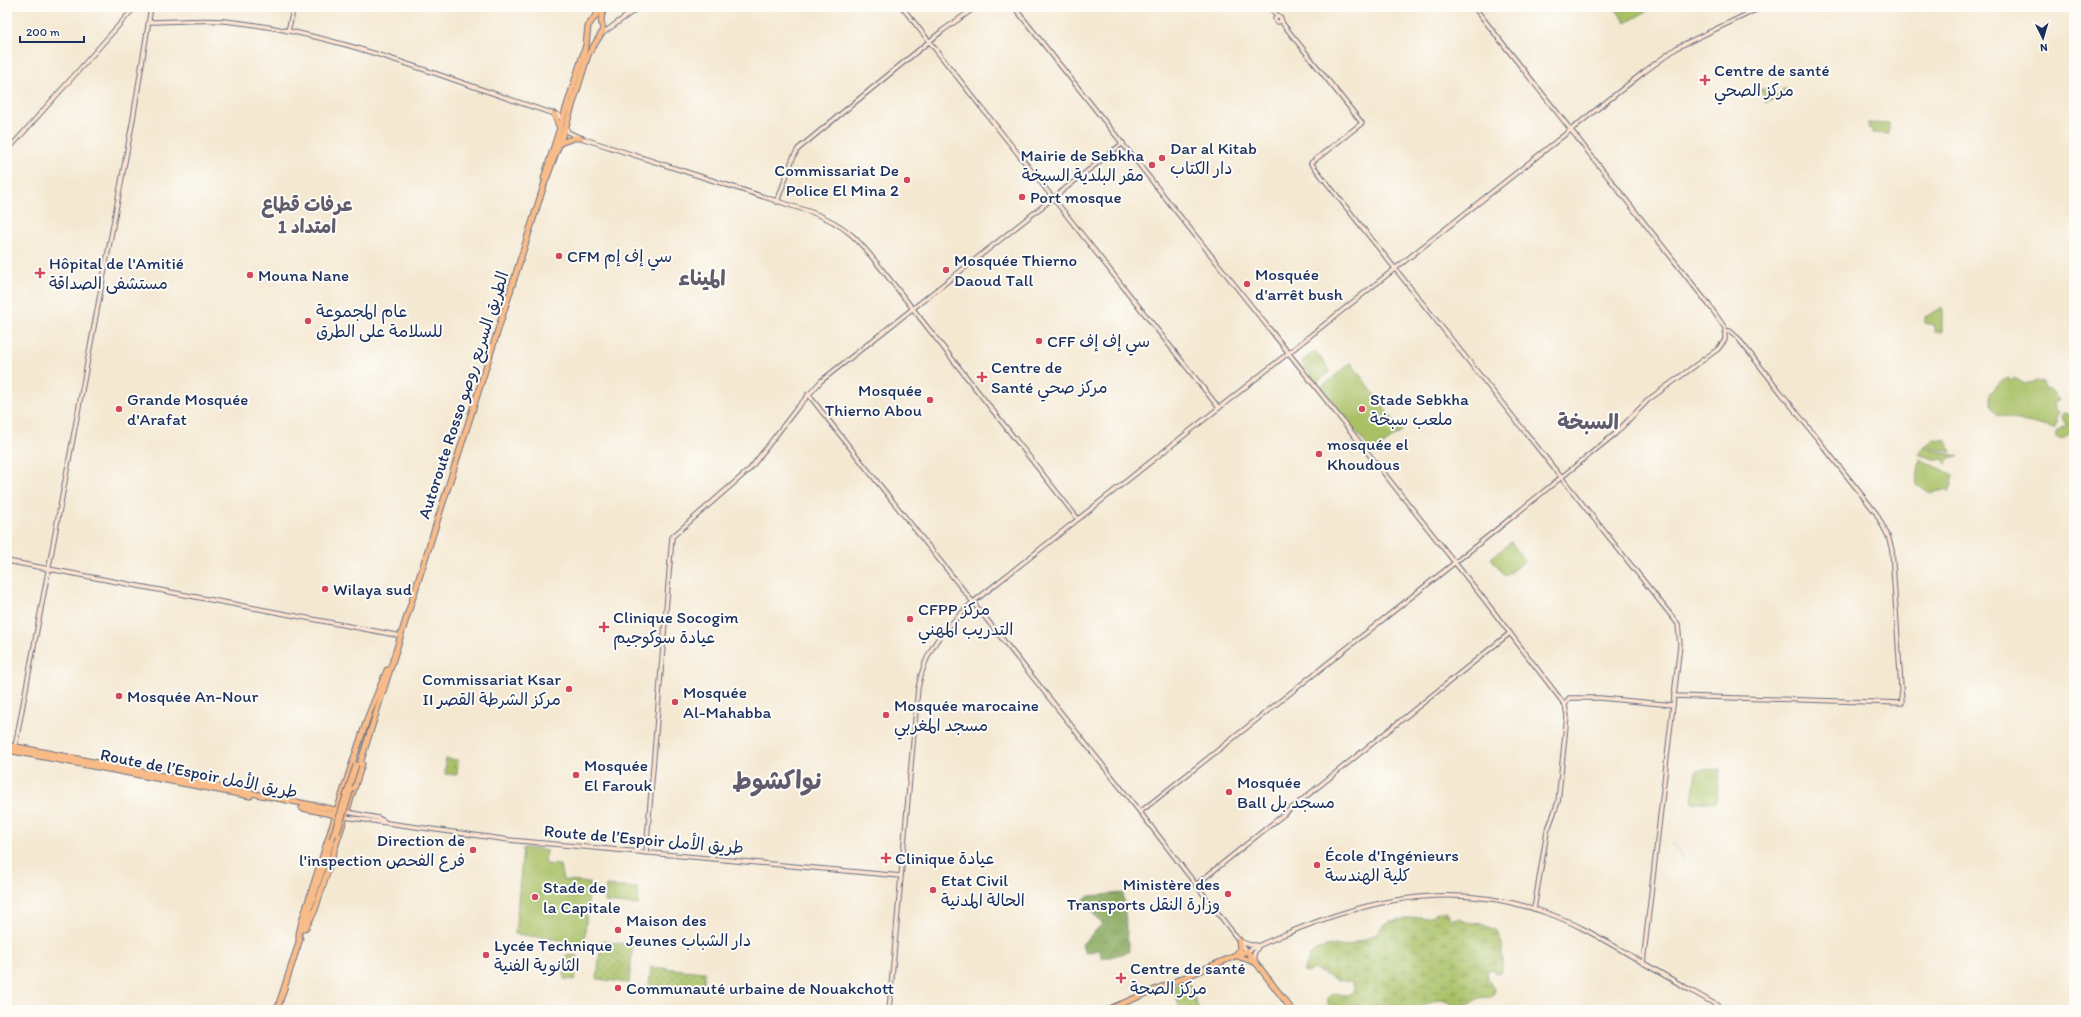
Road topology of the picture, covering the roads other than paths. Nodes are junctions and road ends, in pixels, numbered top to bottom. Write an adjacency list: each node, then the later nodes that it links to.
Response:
1 (135, 7): 29 (street)
2 (151, 7): 13 (street)
3 (294, 7): 17 (street)
4 (599, 7): 14 (highway)
5 (604, 7): 15 (highway)
6 (639, 7): 16 (street)
7 (902, 7): 20 (street)
8 (976, 7): 20 (street)
9 (1014, 7): 28 (street)
10 (1269, 7): 32 (street)
11 (1474, 7): 25 (street)
12 (1762, 7): 25 (street)
13 (148, 22): 17 (street); 42 (street)
14 (592, 22): 15 (highway); 18 (highway)
15 (602, 25): 16 (street); 19 (highway)
16 (611, 25): 19 (street)
17 (288, 31): 21 (street)
18 (588, 34): 19 (highway); 22 (highway, Autoroute Rosso الطريق السريع روصو)
19 (600, 35): 24 (highway, Autoroute Rosso الطريق السريع روصو)
20 (929, 42): 30 (street); 31 (street)
21 (554, 114): 22 (street); 23 (highway)
22 (562, 118): 23 (highway, Autoroute Rosso الطريق السريع روصو); 24 (street)
23 (559, 126): 45 (highway, Autoroute Rosso الطريق السريع روصو)
24 (566, 126): 26 (street); 27 (highway, Autoroute Rosso الطريق السريع روصو)
25 (1571, 130): 32 (street); 34 (street)
26 (581, 138): 27 (highway); 31 (street)
27 (560, 143): 45 (highway, Autoroute Rosso الطريق السريع روصو)
28 (1123, 143): 30 (street); 35 (street)
29 (7, 151)
30 (1052, 198): 33 (street); 37 (street)
31 (777, 202): 33 (street)
32 (1395, 268): 35 (street); 38 (street)
33 (912, 308): 36 (street); 39 (street)
34 (1726, 331): 38 (street); 47 (street)
35 (1288, 352): 37 (street); 41 (street)
36 (808, 394): 43 (street); 58 (street)
37 (1219, 408): 39 (street)
38 (1562, 477): 41 (street); 47 (street)
39 (1078, 519): 43 (street)
40 (7, 561): 42 (street)
41 (1454, 563): 44 (street); 55 (street)
42 (49, 569): 45 (street); 53 (street)
43 (972, 603): 55 (street); 59 (street)
44 (1510, 633): 48 (street); 60 (street)
45 (400, 636): 46 (highway, Autoroute Rosso الطريق السريع روصو)
46 (388, 672): 56 (highway); 57 (highway); 61 (highway, Autoroute Rosso الطريق السريع روصو, bridge)
47 (1674, 696): 51 (street)
48 (1561, 698): 49 (street); 50 (street)
49 (1569, 698): 50 (street); 51 (street)
50 (1565, 705): 62 (street)
51 (1673, 705): 69 (street)
52 (7, 745): 53 (highway, Route de l’Espoir طريق الأمل)
53 (15, 747): 56 (highway, Route de l’Espoir طريق الأمل)
54 (7, 750): 56 (highway, Route de l’Espoir طريق الأمل)
55 (1140, 812): 60 (street)
56 (336, 813): 57 (highway, Route de l’Espoir طريق الأمل); 65 (highway)
57 (346, 815): 58 (street, Route de l’Espoir طريق الأمل); 63 (highway)
58 (646, 854): 59 (street, Route de l’Espoir طريق الأمل)
59 (901, 876): 72 (street)
60 (1197, 884): 64 (street)
61 (317, 889): 63 (highway); 65 (highway)
62 (1534, 909): 66 (street); 69 (street)
63 (306, 927): 71 (highway)
64 (1239, 940): 66 (street); 67 (street); 68 (highway)
65 (299, 941): 71 (highway)
66 (1264, 943): 67 (street); 70 (street)
67 (1247, 951): 68 (highway); 70 (highway)
68 (1236, 955): 70 (highway); 73 (highway)
69 (1643, 962): 75 (street)
70 (1256, 964): 74 (highway)
71 (278, 1010)
72 (889, 1010)
73 (1107, 1010)
74 (1292, 1010)
75 (1725, 1010)

